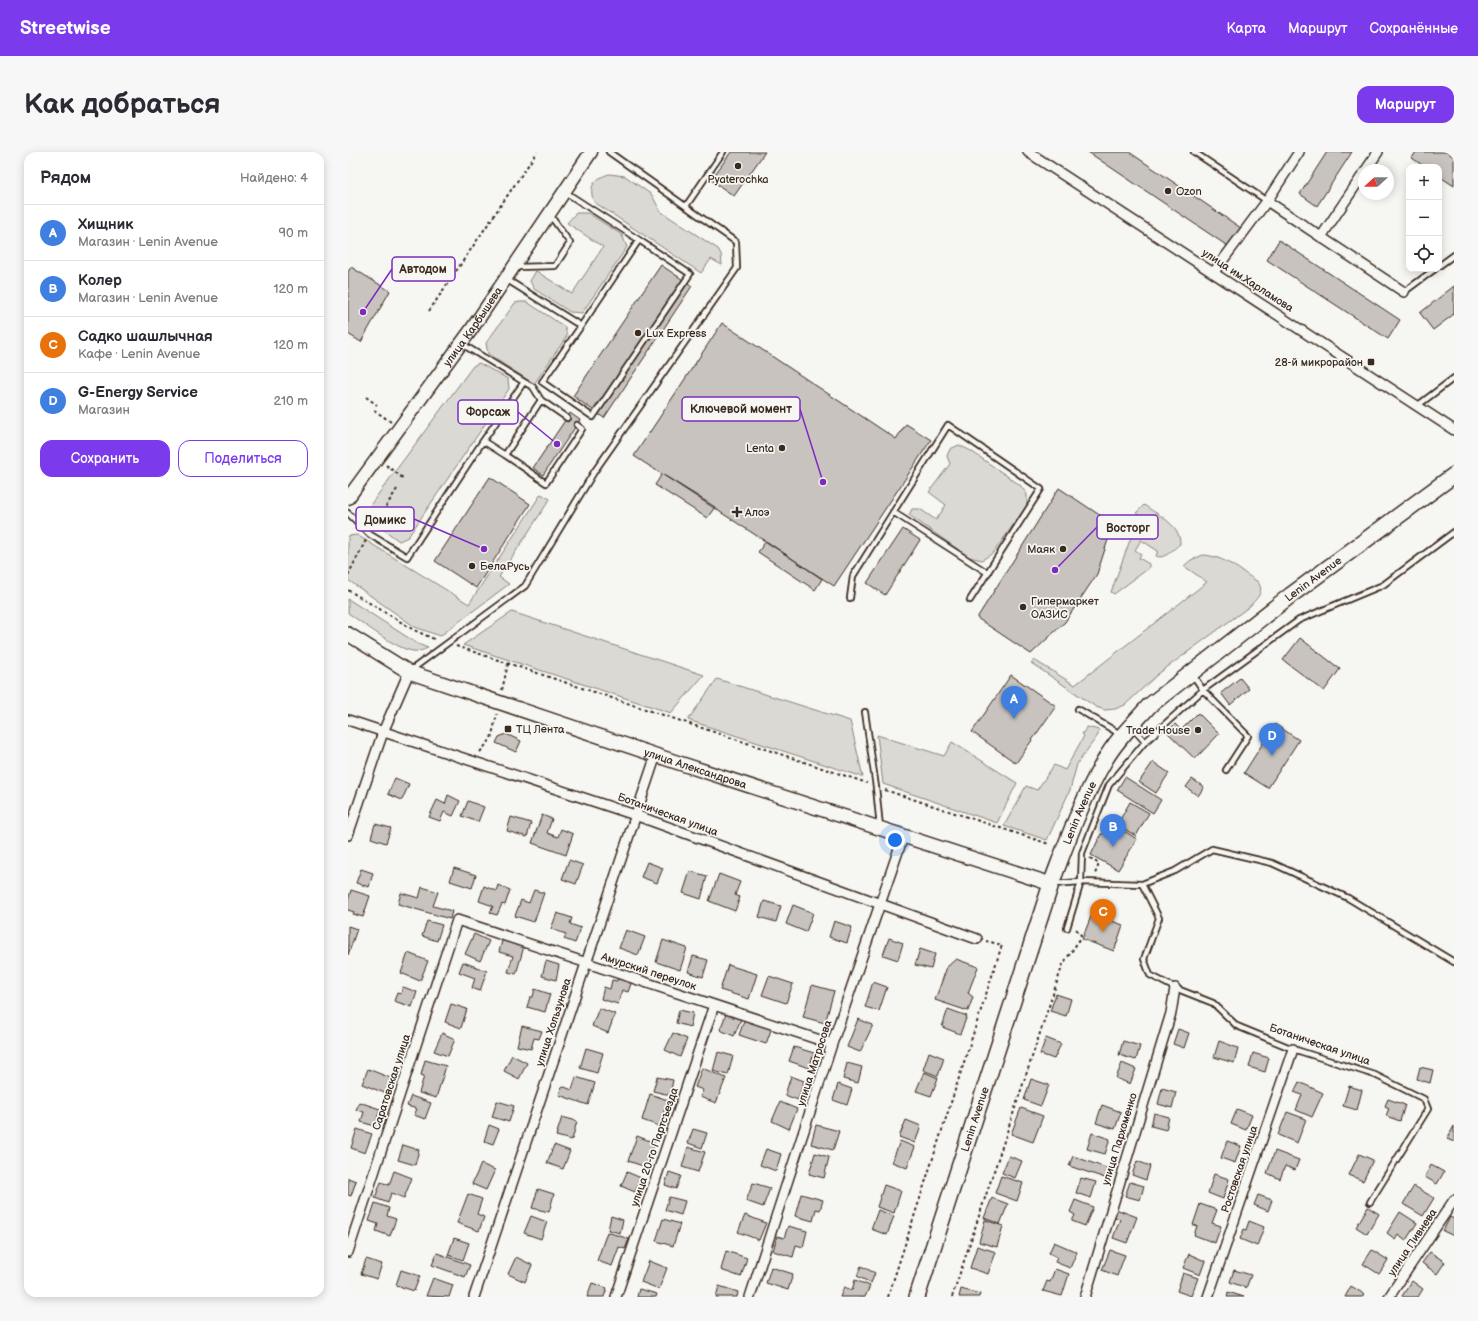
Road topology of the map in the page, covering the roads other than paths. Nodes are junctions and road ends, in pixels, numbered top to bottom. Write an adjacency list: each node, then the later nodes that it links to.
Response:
1 (591, 152): 10 (street, улица Карбышева)
2 (609, 152): 12 (lane)
3 (723, 152): 12 (lane)
4 (1028, 152): 19 (street, улица им.Харламова)
5 (1194, 152): 11 (lane)
6 (1299, 152): 11 (street)
7 (1378, 152): 8 (street)
8 (1370, 164)
9 (1358, 182): 14 (street)
10 (564, 191): 13 (street, улица Карбышева); 15 (lane)
11 (1267, 201): 14 (street); 19 (street)
12 (686, 206): 43 (lane)
13 (550, 214): 18 (street, улица Карбышева); 18 (lane)
14 (1321, 237): 22 (street)
15 (639, 240): 23 (lane); 23 (lane)
16 (1454, 255): 17 (lane)
17 (1442, 263)
18 (514, 267): 21 (street, улица Карбышева)
19 (1214, 272): 28 (street, улица им.Харламова)
20 (1431, 272): 22 (lane)
21 (506, 279): 23 (lane); 24 (street, улица Карбышева)
22 (1404, 292)
23 (580, 326)
24 (462, 344): 26 (lane); 35 (street, улица Карбышева)
25 (1454, 378): 28 (lane)
26 (524, 382): 27 (lane); 32 (lane)
27 (541, 400): 29 (lane); 33 (lane)
28 (1417, 406): 31 (street, улица им.Харламова)
29 (567, 418)
30 (577, 425): 33 (lane)
31 (1454, 430)
32 (483, 441): 33 (lane); 37 (lane)
33 (505, 455)
34 (1454, 475): 44 (main road, Lenin Avenue)
35 (348, 498)
36 (893, 512): 39 (lane); 39 (lane); 40 (lane)
37 (348, 513)
38 (1454, 532): 45 (lane)
39 (988, 573): 41 (lane)
40 (850, 598)
41 (970, 600)
42 (348, 634): 43 (main road, улица Александрова)
43 (409, 672): 50 (street); 52 (main road, улица Александрова)
44 (1191, 672): 45 (lane); 49 (main road, Lenin Avenue)
45 (1203, 690): 51 (lane); 53 (lane)
46 (1078, 709): 49 (lane)
47 (865, 712): 55 (lane)
48 (348, 720): 50 (street, Ботаническая улица)
49 (1127, 731): 51 (lane); 59 (main road, Lenin Avenue)
50 (383, 732): 54 (street, Ботаническая улица); 56 (street)
51 (1145, 742): 58 (lane)
52 (656, 755): 54 (street, улица Хользунова); 55 (main road, улица Александрова)
53 (1226, 770)
54 (635, 815): 61 (street, Ботаническая улица); 66 (street, улица Хользунова)
55 (880, 829): 57 (main road, улица Александрова)
56 (348, 835)
57 (903, 837): 59 (main road, улица Александрова); 61 (street, улица Матросова)
58 (1081, 882): 59 (lane); 60 (lane); 63 (lane)
59 (1051, 884): 77 (main road, Lenin Avenue)
60 (1142, 884): 65 (lane); 67 (lane, Ботаническая улица)
61 (880, 904): 64 (street, Ботаническая улица); 69 (street, улица Матросова)
62 (457, 920): 66 (street, Амурский переулок); 73 (street, Саратовская улица)
63 (1067, 928)
64 (977, 939)
65 (1454, 962)
66 (586, 963): 68 (street, Амурский переулок); 74 (street, улица Хользунова)
67 (1175, 988): 70 (lane, Ботаническая улица); 78 (street, улица Пархоменко)
68 (714, 1005): 69 (street, Амурский переулок); 75 (street, улица 20-го Партсъезда)
69 (832, 1044): 76 (street, улица Матросова)
70 (1293, 1049): 72 (lane, Ботаническая улица); 79 (street, Ростовская улица)
71 (1454, 1200): 80 (street, улица Пивнева)
72 (1370, 1202)
73 (348, 1252)
74 (474, 1297)
75 (616, 1297)
76 (750, 1297)
77 (917, 1297)
78 (1085, 1297)
79 (1208, 1297)
80 (1389, 1297)

